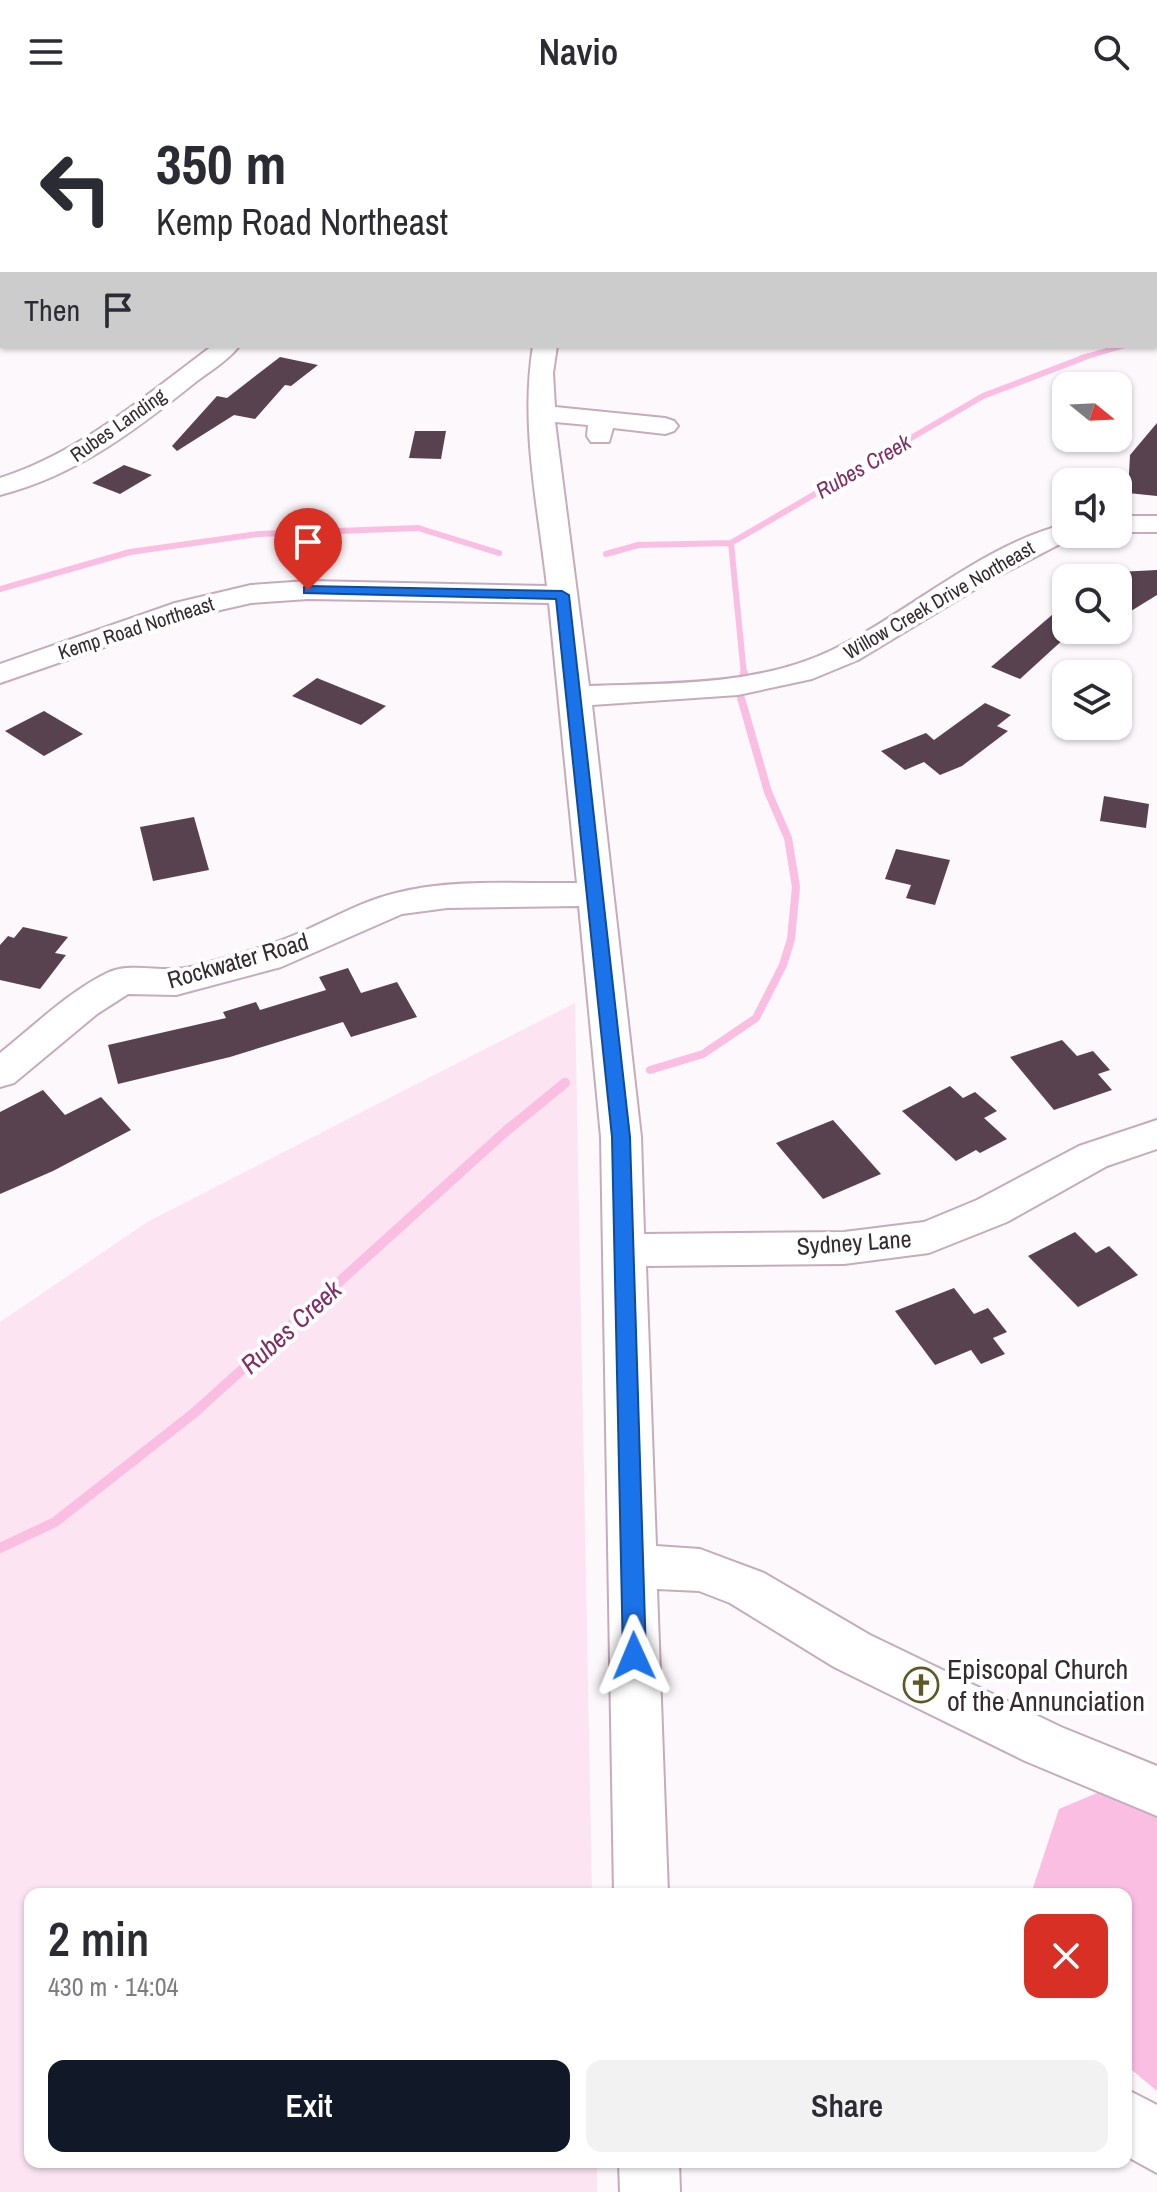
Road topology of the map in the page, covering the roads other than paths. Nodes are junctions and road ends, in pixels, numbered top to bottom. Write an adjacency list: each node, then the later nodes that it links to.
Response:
1 (224, 348): 5 (street, Rubes Landing)
2 (545, 348): 3 (street)
3 (542, 413): 4 (street); 9 (street)
4 (665, 426)
5 (0, 487)
6 (1132, 524): 7 (street)
7 (1157, 524)
8 (1052, 539): 11 (street, Willow Creek Drive Northeast)
9 (562, 595): 10 (street, Kemp Road Northeast); 11 (street)
10 (0, 674)
11 (575, 696): 12 (street)
12 (595, 894): 13 (street, Rockwater Road); 15 (street)
13 (0, 1073)
14 (1157, 1134): 15 (street, Sydney Lane)
15 (624, 1250): 16 (street)
16 (632, 1566): 17 (street); 18 (street)
17 (1157, 1791)
18 (641, 1888)
19 (1132, 2123): 20 (street)
20 (1157, 2143)
21 (649, 2168): 22 (street)
22 (650, 2192)

